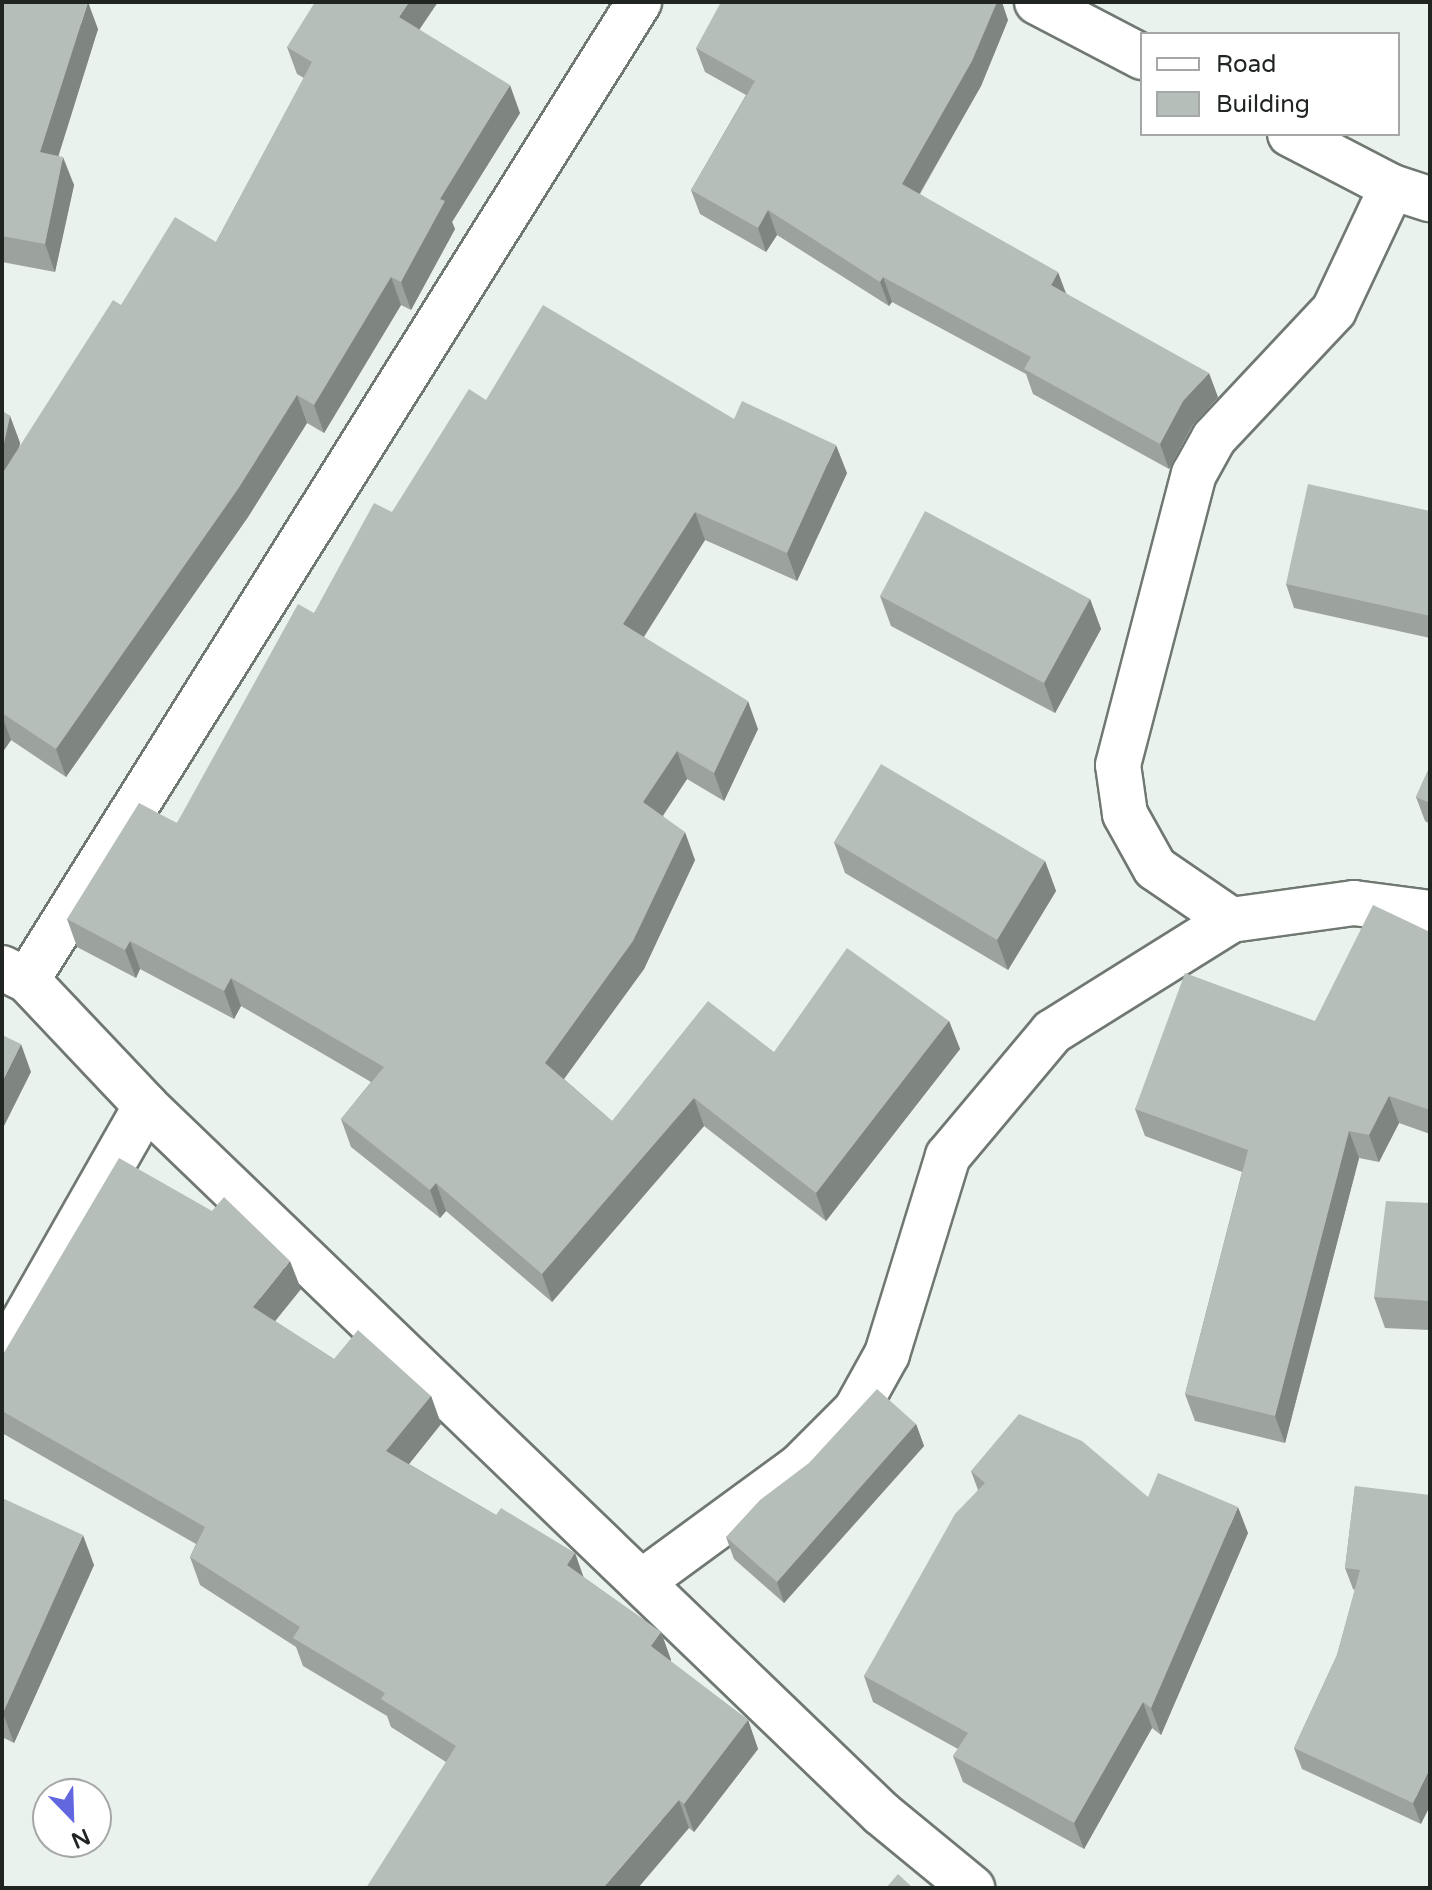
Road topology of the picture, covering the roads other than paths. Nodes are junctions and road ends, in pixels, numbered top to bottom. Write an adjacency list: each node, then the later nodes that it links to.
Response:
1 (639, 2): 8 (street)
2 (1037, 2): 3 (street)
3 (1140, 56)
4 (1294, 136): 5 (street)
5 (1411, 193): 7 (street)
6 (1430, 913): 7 (street)
7 (1231, 920): 11 (street)
8 (14, 974): 9 (street)
9 (146, 1106): 10 (street); 11 (street)
10 (2, 1359)
11 (643, 1581): 12 (street)
12 (972, 1888)

